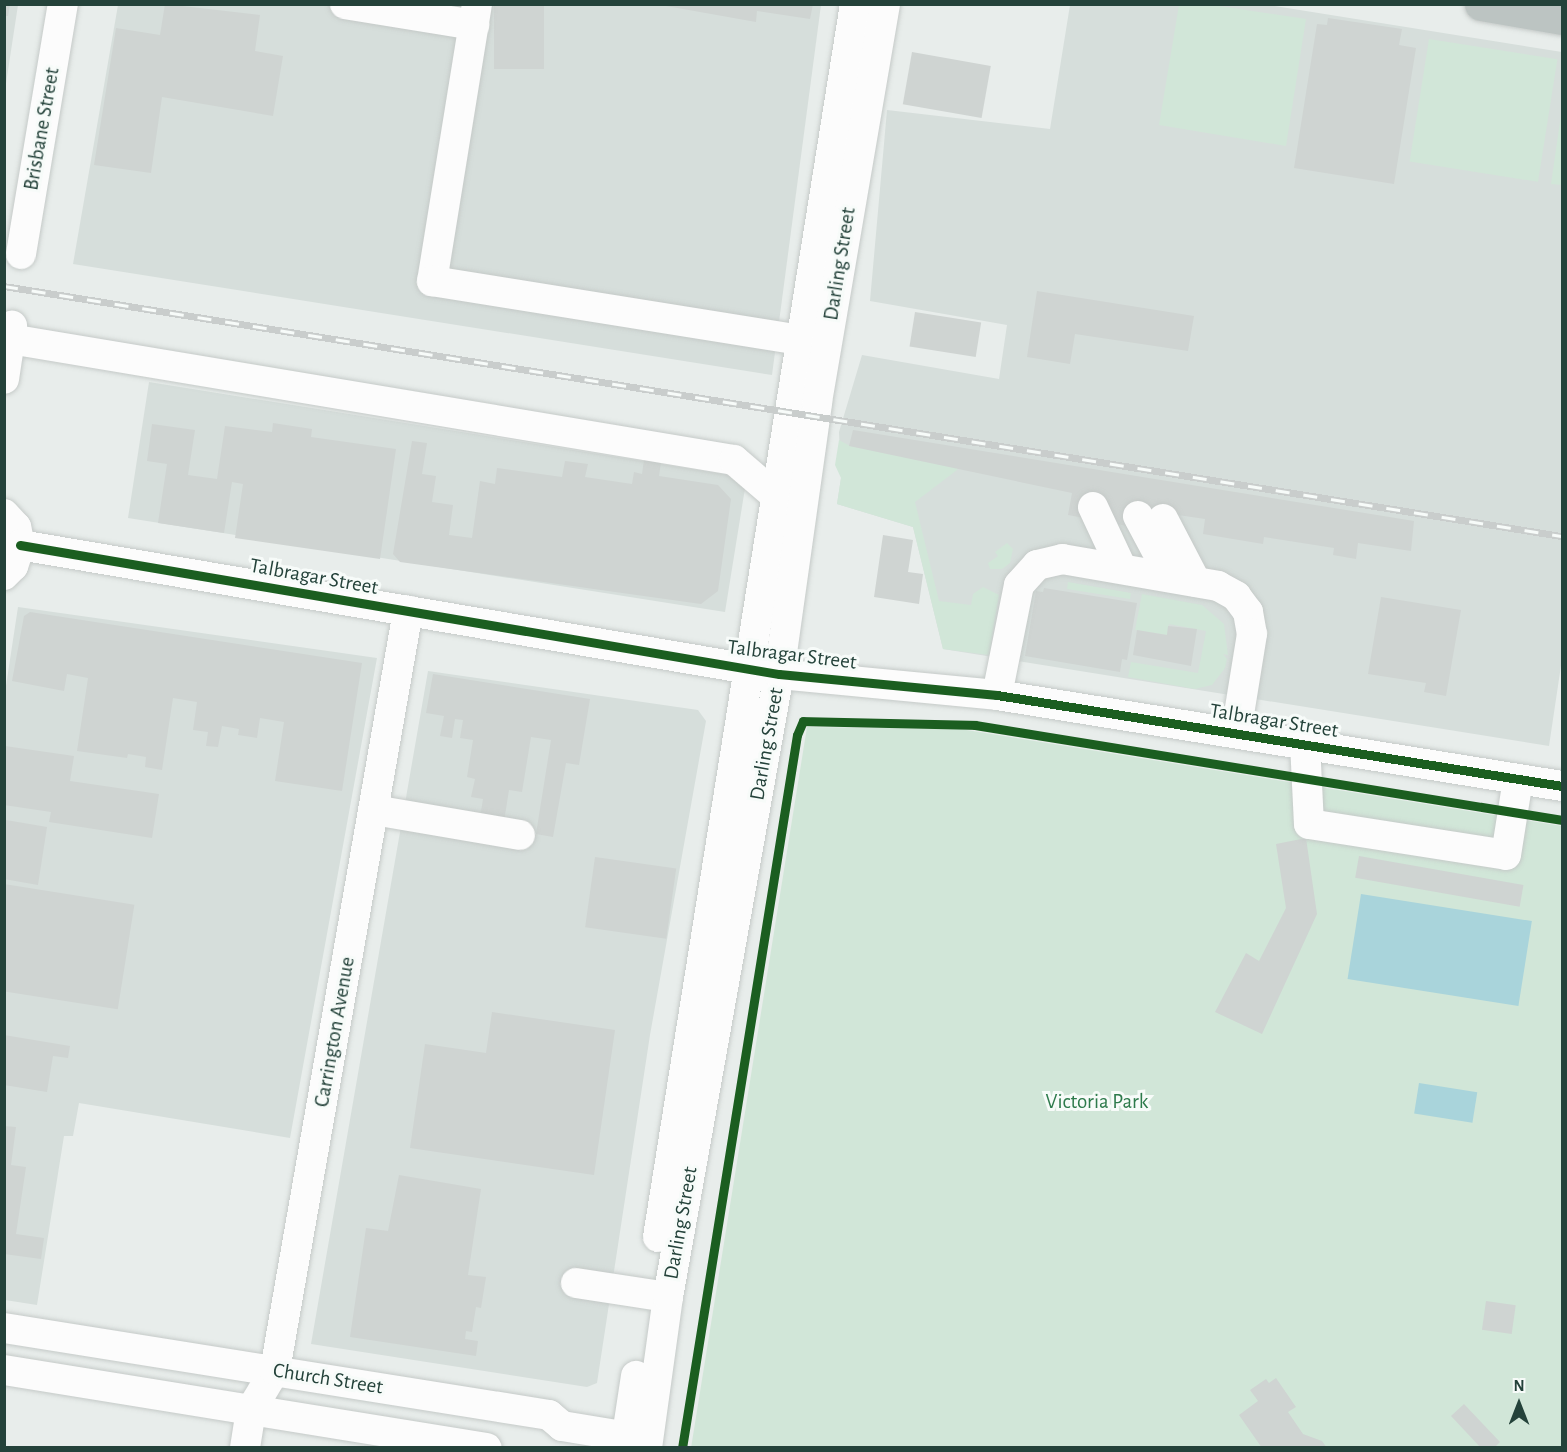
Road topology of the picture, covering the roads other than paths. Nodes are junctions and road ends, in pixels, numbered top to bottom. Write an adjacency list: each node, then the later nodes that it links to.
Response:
1 (63, 4): 8 (street, Brisbane Street)
2 (345, 4): 6 (street)
3 (855, 4): 10 (street, Darling Street)
4 (885, 4): 19 (street, Darling Street)
5 (1481, 4): 7 (highway)
6 (476, 15): 10 (street)
7 (1563, 18)
8 (21, 254)
9 (9, 335): 11 (street); 12 (street)
10 (800, 340): 12 (street, Darling Street)
11 (4, 379)
12 (776, 496): 18 (street, Darling Street)
13 (4, 514): 14 (street)
14 (20, 545): 15 (street); 17 (street, Talbragar Street)
15 (4, 575)
16 (1159, 576): 16 (street); 20 (street); 21 (street)
17 (408, 611): 18 (street, Talbragar Street); 25 (street, Carrington Avenue)
18 (749, 668): 19 (street, Talbragar Street); 28 (street, Darling Street)
19 (779, 674): 20 (street, Talbragar Street); 28 (street, Darling Street)
20 (997, 695): 21 (street, Talbragar Street)
21 (1236, 733): 22 (street, Talbragar Street)
22 (1305, 743): 23 (street, Talbragar Street); 23 (street)
23 (1518, 778): 24 (street, Talbragar Street)
24 (1563, 786)
25 (374, 810): 26 (street); 31 (street, Carrington Avenue)
26 (520, 835)
27 (576, 1282): 28 (street)
28 (658, 1296): 33 (street, Darling Street)
29 (4, 1328): 31 (street, Church Street)
30 (4, 1370): 32 (street, Church Street)
31 (275, 1370): 32 (street, Carrington Avenue); 33 (street, Church Street)
32 (250, 1410): 34 (street, Carrington Avenue); 35 (street, Church Street)
33 (636, 1443)
34 (245, 1448)
35 (487, 1448)

